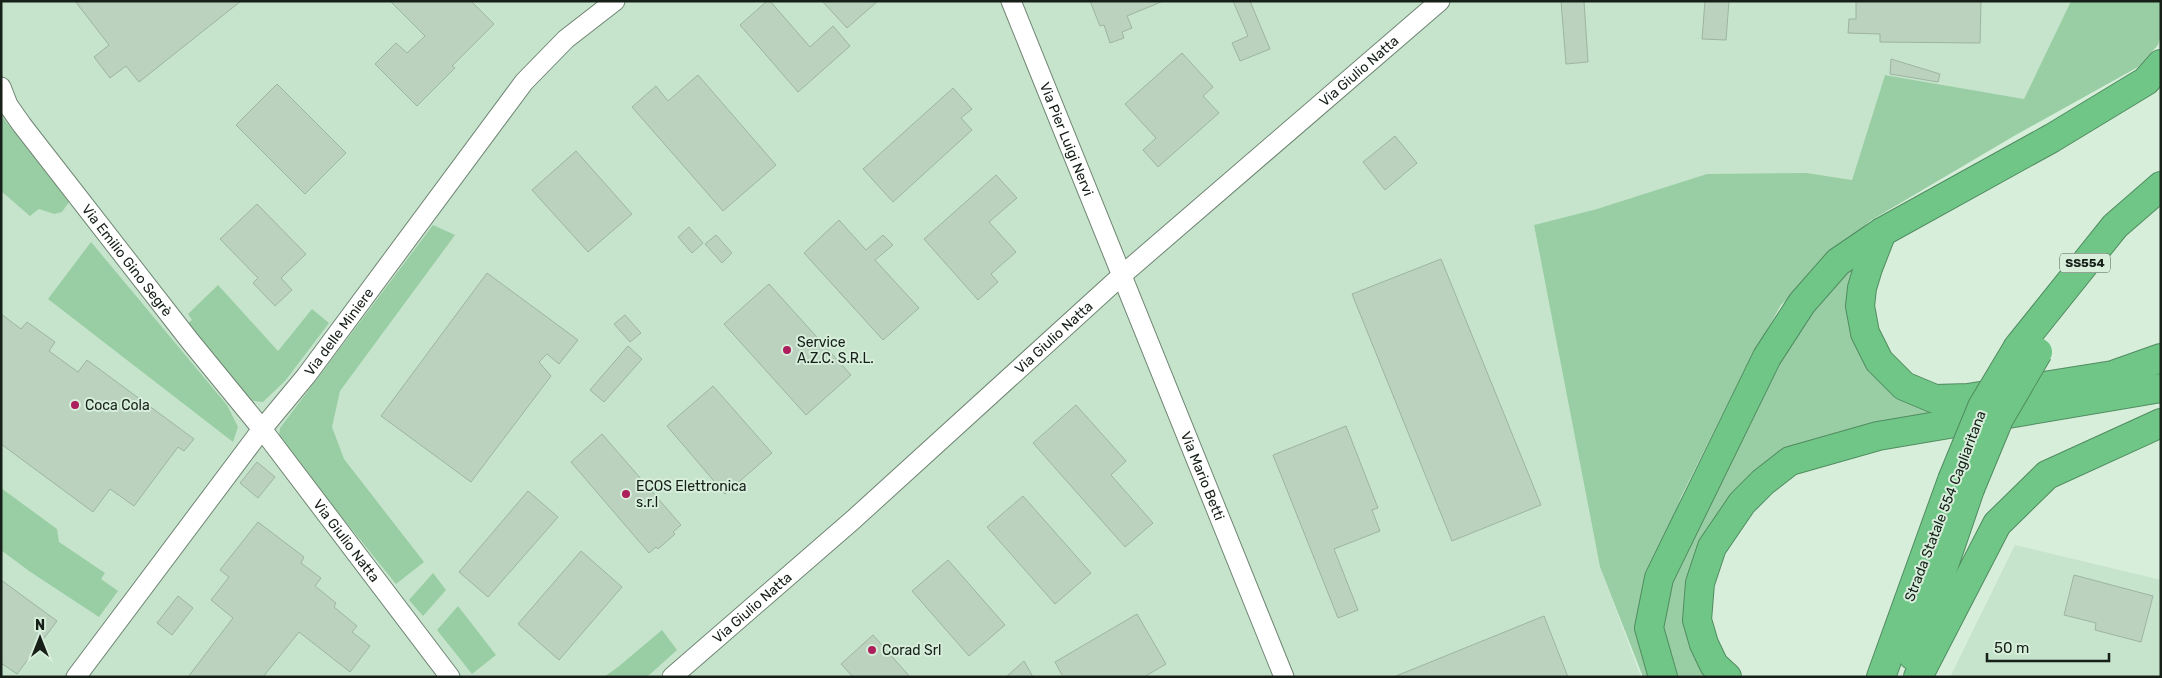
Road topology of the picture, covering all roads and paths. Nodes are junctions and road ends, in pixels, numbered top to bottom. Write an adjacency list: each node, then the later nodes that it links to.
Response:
1 (615, 1): 14 (street, Via delle Miniere)
2 (1010, 1): 9 (street, Via Pier Luigi Nervi)
3 (1440, 1): 9 (street, Via Giulio Natta)
4 (2161, 64): 8 (highway)
5 (1, 87): 14 (street, Via Emilio Gino Segrè)
6 (2161, 186): 10 (highway, Strada Statale 554 Cagliaritana / SS554)
7 (2161, 209): 10 (highway, Strada Statale 554 Cagliaritana / SS554)
8 (1882, 232): 11 (highway); 21 (highway)
9 (1121, 276): 19 (street, Via Giulio Natta); 20 (street, Via Mario Betti)
10 (2028, 350): 15 (highway, Strada Statale 554 Cagliaritana / SS554, bridge)
11 (2161, 358)
12 (2161, 388): 22 (highway)
13 (2161, 423): 26 (highway)
14 (262, 429): 17 (street, Via delle Miniere); 18 (street, Via Giulio Natta)
15 (1961, 484): 16 (highway, Strada Statale 554 Cagliaritana / SS554); 25 (highway, Strada Statale 554 Cagliaritana / SS554)
16 (1897, 636): 23 (highway); 24 (highway, Strada Statale 554 Cagliaritana / SS554)
17 (76, 677)
18 (450, 677)
19 (672, 677)
20 (1284, 677)
21 (1663, 677)
22 (1727, 677)
23 (1867, 677)
24 (1881, 677)
25 (1906, 677)
26 (1918, 677)

